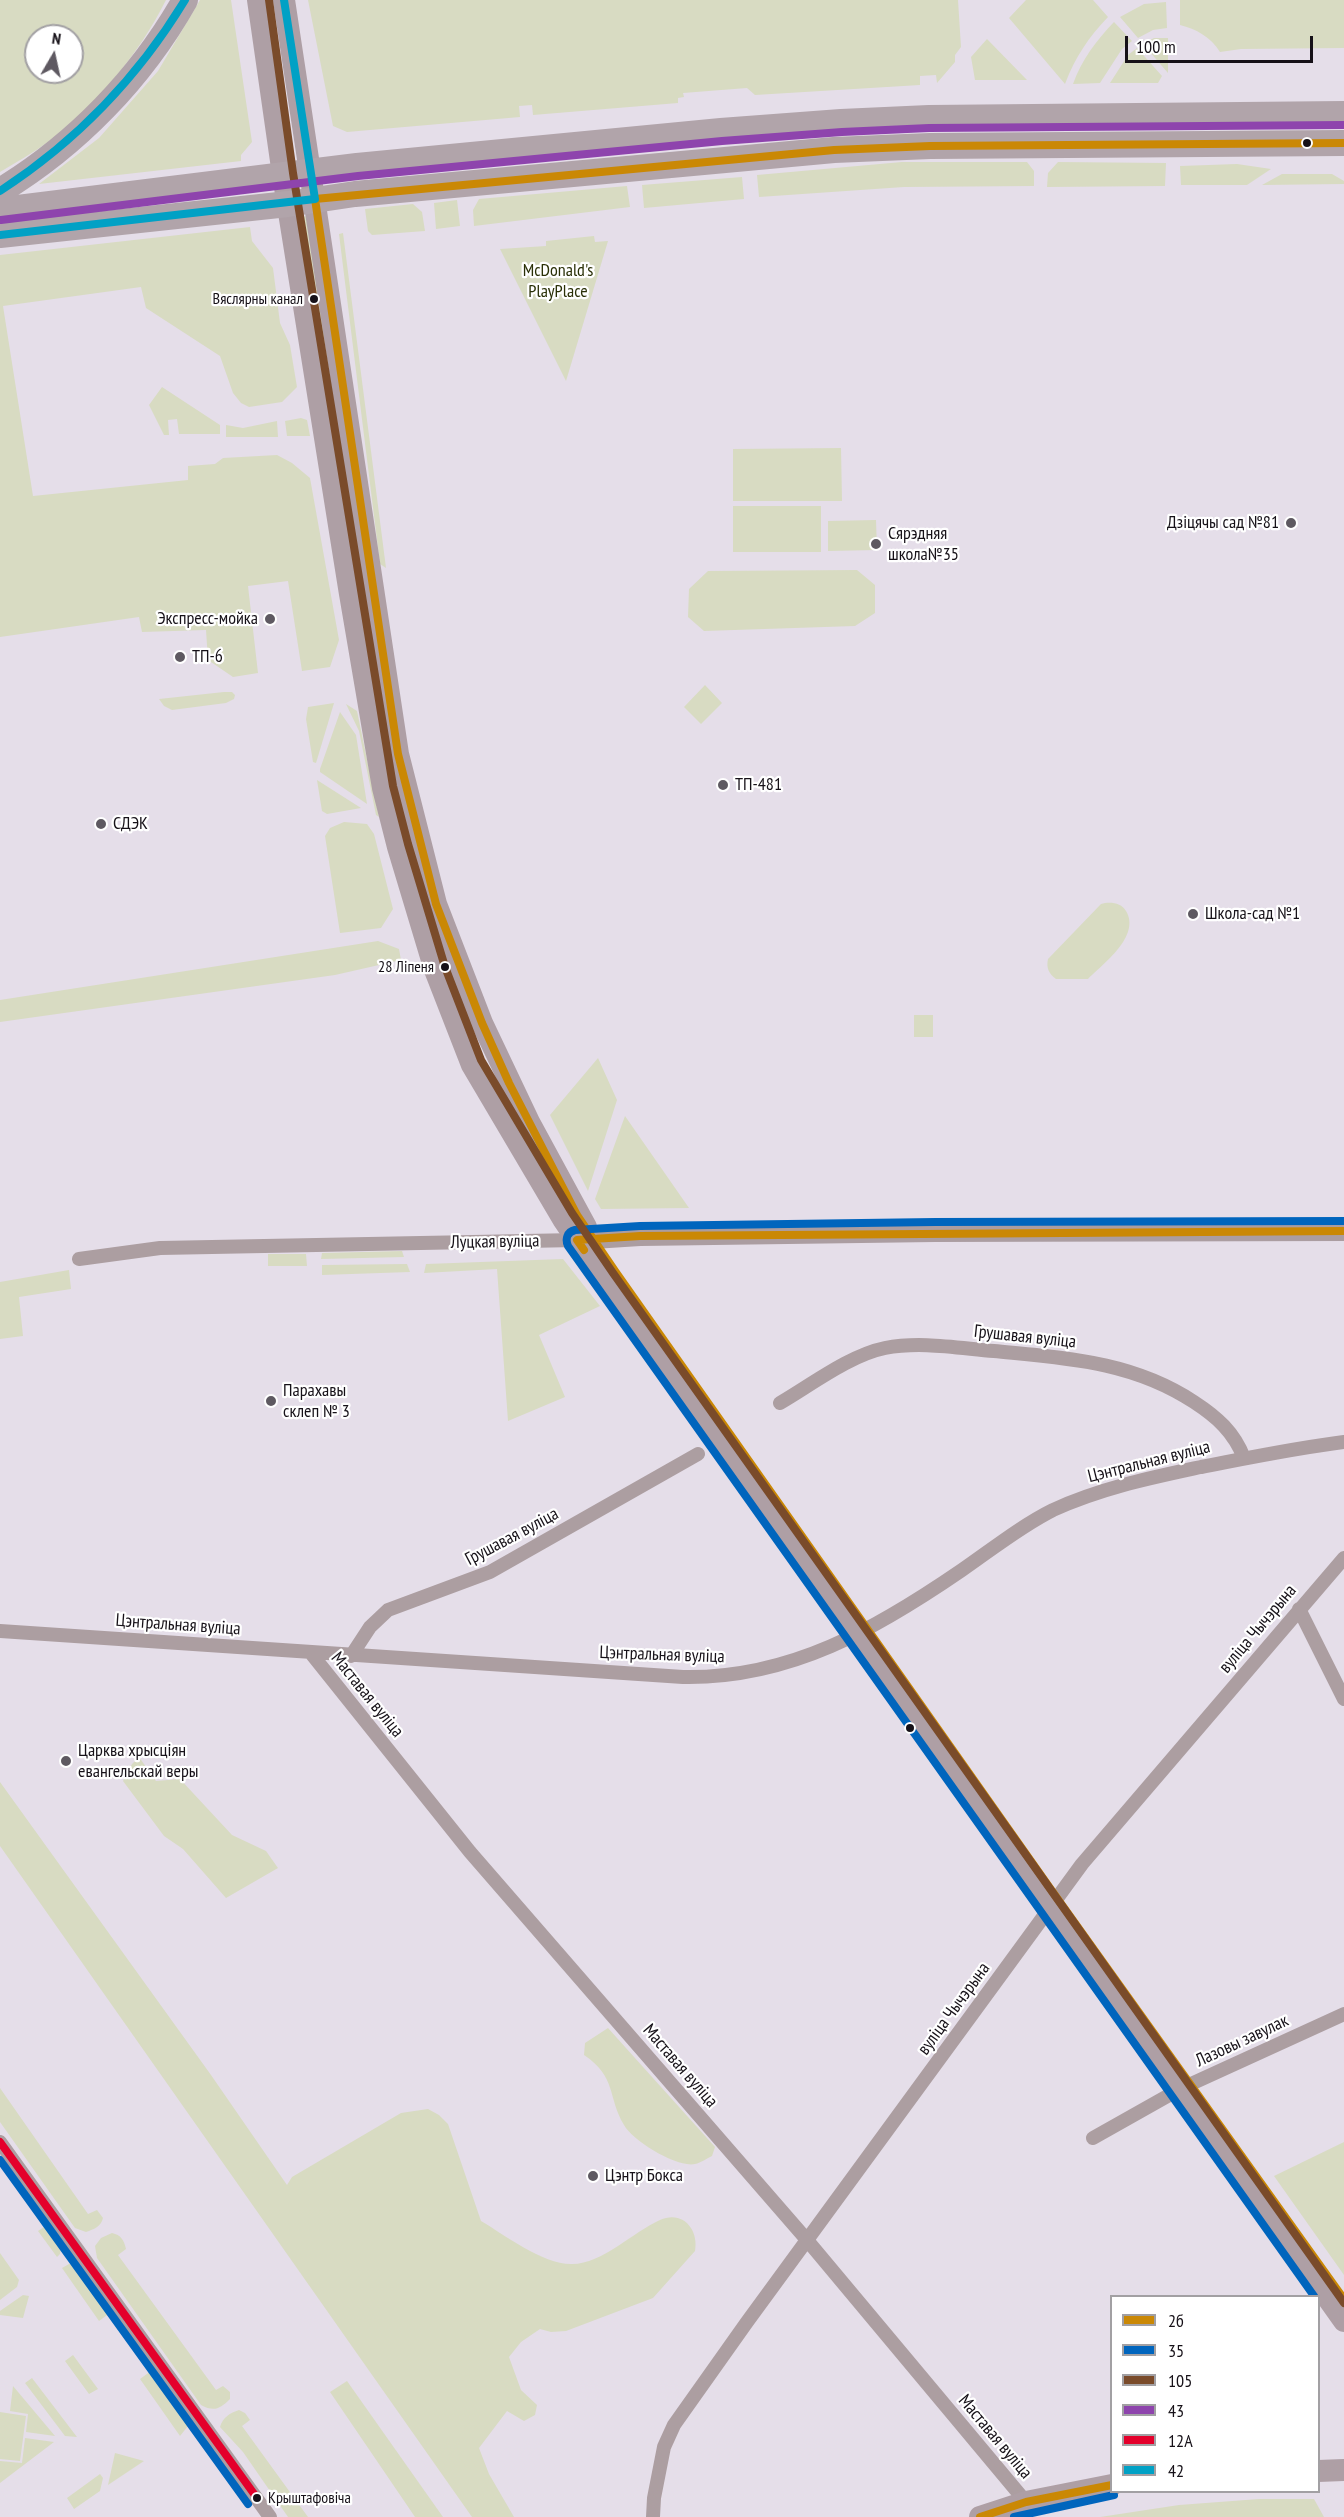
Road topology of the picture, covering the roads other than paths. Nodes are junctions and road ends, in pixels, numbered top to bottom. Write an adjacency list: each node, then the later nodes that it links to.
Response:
1 (185, 0): 12 (highway)
2 (258, 0): 11 (main road)
3 (284, 0): 10 (main road)
4 (1344, 114): 6 (highway)
5 (1143, 116): 6 (highway); 9 (highway); 10 (highway)
6 (1192, 116): 7 (highway)
7 (1193, 143): 8 (highway); 9 (highway)
8 (1344, 143)
9 (1144, 144): 13 (highway)
10 (310, 171): 11 (highway); 13 (main road)
11 (283, 175): 14 (main road); 15 (highway)
12 (0, 191)
13 (315, 199): 14 (highway); 17 (main road)
14 (288, 204): 16 (highway); 18 (main road)
15 (0, 210)
16 (0, 235)
17 (482, 1023): 18 (main road); 20 (main road)
18 (458, 1031): 20 (main road)
19 (1344, 1231): 20 (main road, Луцкая вуліца)
20 (585, 1239): 21 (street, Луцкая вуліца); 29 (main road)
21 (79, 1259)
22 (780, 1403): 25 (street, Грушавая вуліца)
23 (1344, 1442): 25 (street, Цэнтральная вуліца)
24 (698, 1454): 31 (street, Грушавая вуліца)
25 (1244, 1458): 29 (street, Цэнтральная вуліца)
26 (1344, 1558): 27 (street, вуліца Чычэрына)
27 (1299, 1609): 32 (street); 33 (street, вуліца Чычэрына)
28 (0, 1631): 30 (street, Цэнтральная вуліца)
29 (862, 1632): 31 (street, Цэнтральная вуліца); 33 (main road)
30 (310, 1653): 31 (street, Цэнтральная вуліца); 38 (street, Маставая вуліца)
31 (351, 1656)
32 (1344, 1699)
33 (1053, 1903): 35 (main road); 38 (street, вуліца Чычэрына)
34 (1344, 2014): 35 (street, Лазовы завулак)
35 (1185, 2087): 36 (street, Лазовы завулак); 39 (main road); 40 (main road)
36 (1093, 2138)
37 (0, 2142): 45 (street)
38 (807, 2240): 44 (street, Маставая вуліца); 46 (street, вуліца Чычэрына)
39 (1344, 2299)
40 (1344, 2321)
41 (1344, 2470): 42 (main road)
42 (1320, 2471)
43 (1110, 2485): 44 (main road)
44 (1026, 2502): 47 (main road)
45 (270, 2517)
46 (652, 2517)
47 (980, 2517)

